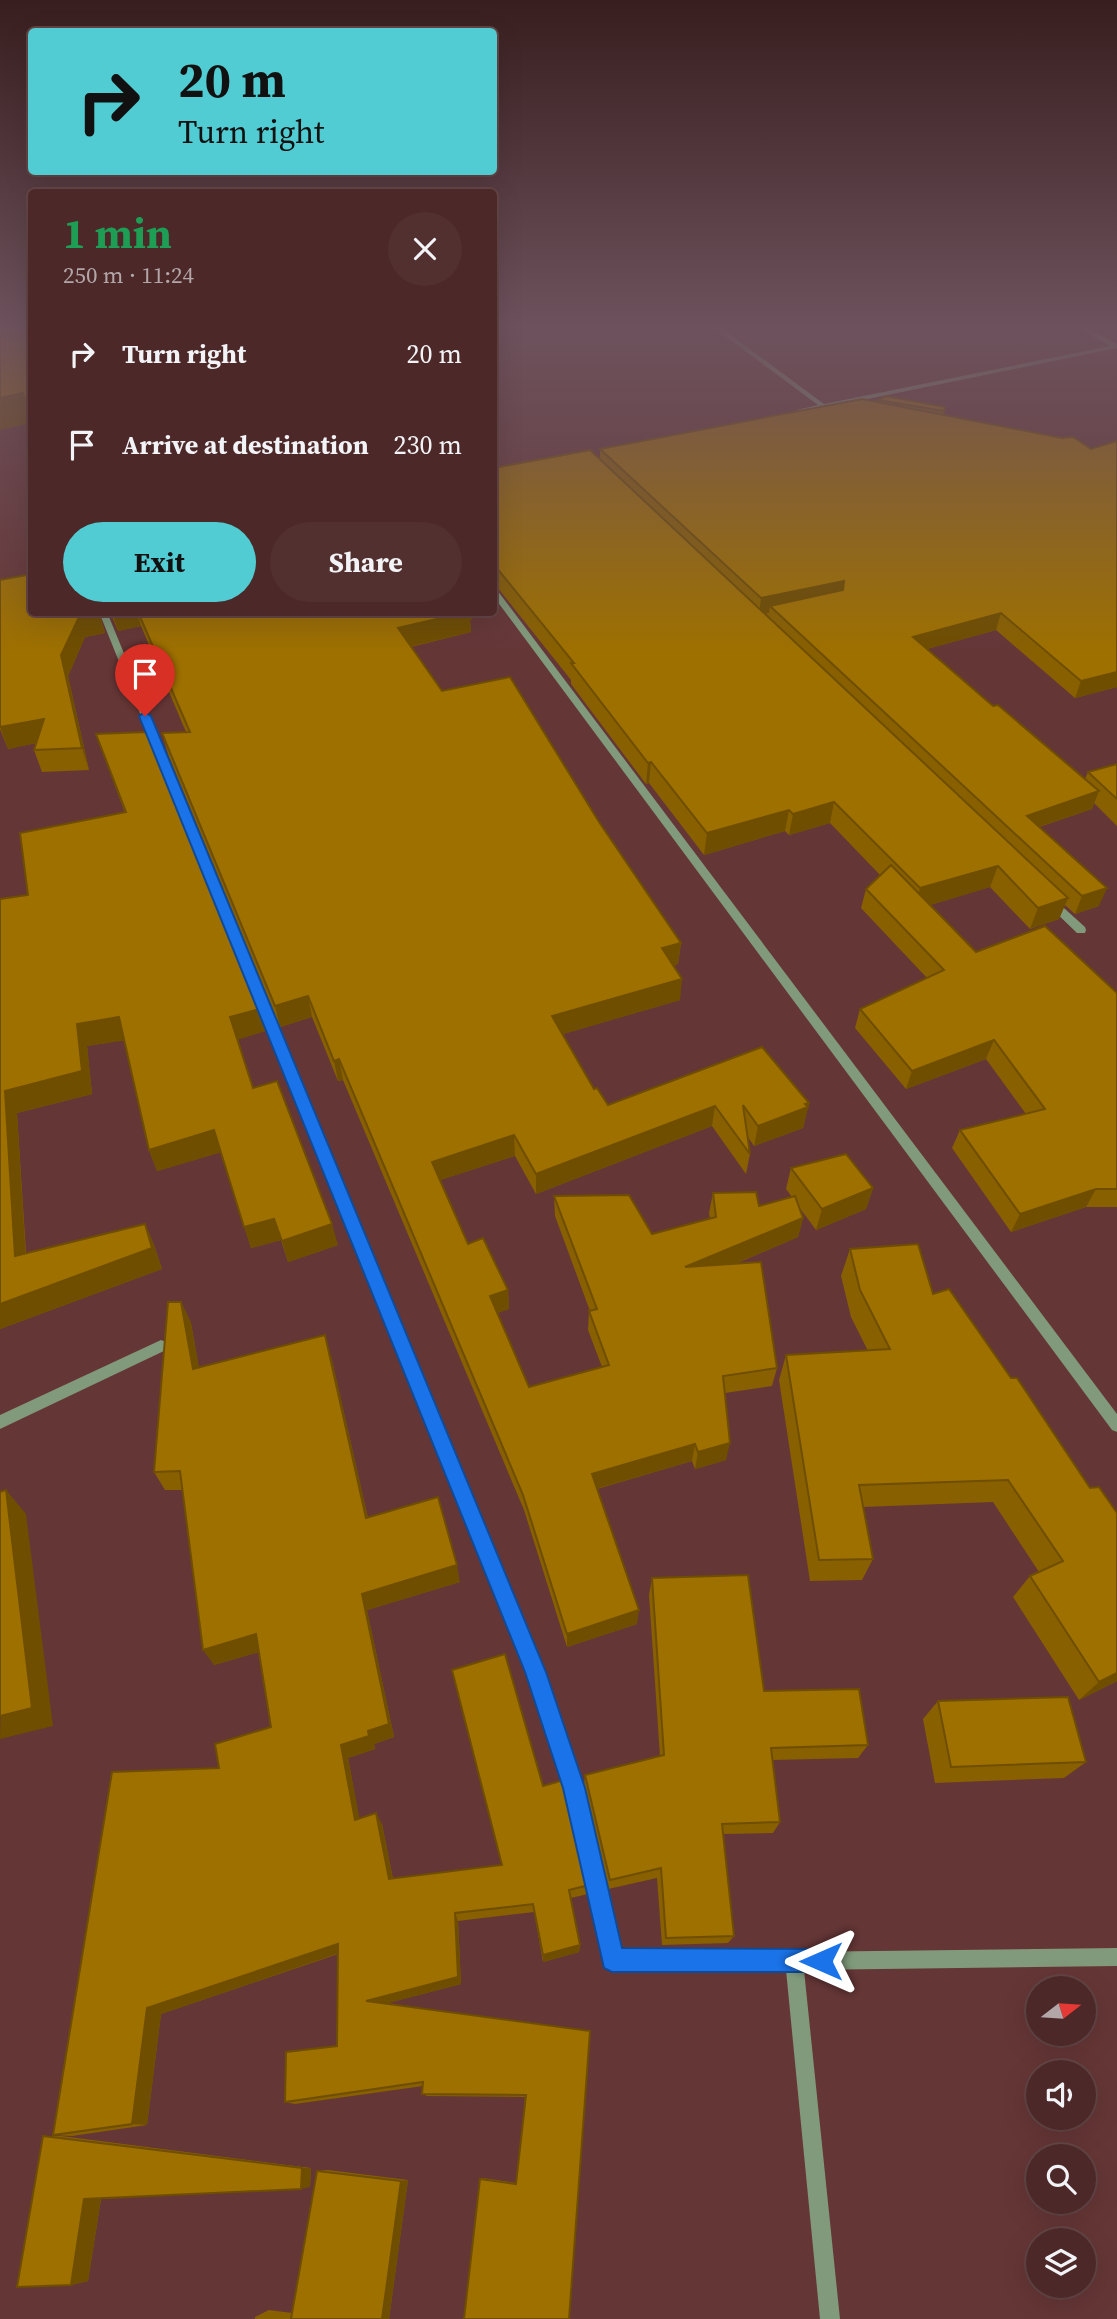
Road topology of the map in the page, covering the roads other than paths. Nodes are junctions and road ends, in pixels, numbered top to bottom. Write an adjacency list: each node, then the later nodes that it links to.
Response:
1 (497, 596): 7 (street)
2 (105, 616): 9 (street)
3 (1042, 893): 4 (street)
4 (1081, 930)
5 (161, 1346): 6 (street)
6 (0, 1422)
7 (1117, 1425)
8 (1117, 1957): 9 (street)
9 (794, 1961): 10 (street)
10 (830, 2319)

